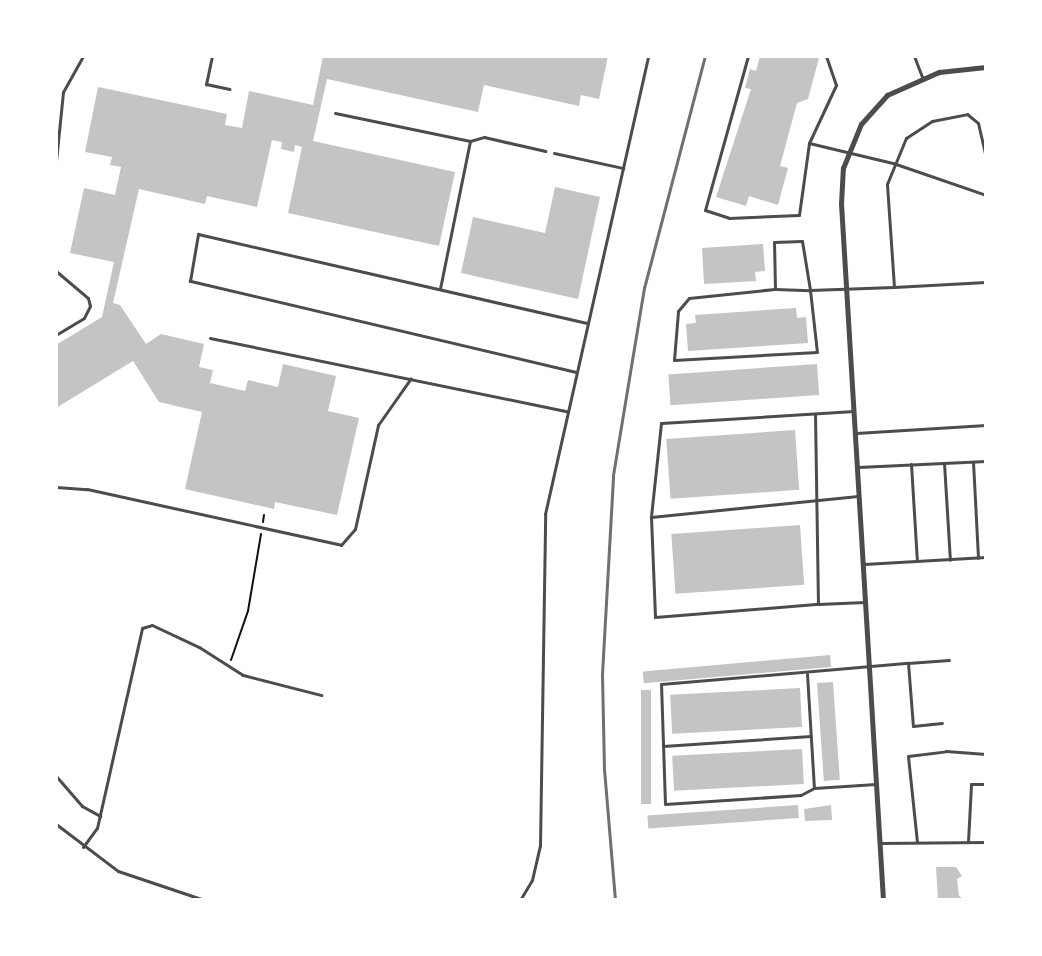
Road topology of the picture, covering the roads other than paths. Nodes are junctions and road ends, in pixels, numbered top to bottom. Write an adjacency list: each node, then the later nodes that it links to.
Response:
1 (83, 56): 17 (lane)
2 (212, 56): 9 (lane)
3 (648, 56): 19 (lane)
4 (748, 56): 12 (lane)
5 (826, 56): 12 (lane)
6 (914, 56): 8 (lane)
7 (986, 67): 8 (street)
8 (922, 77): 14 (street)
9 (229, 88)
10 (335, 113): 11 (lane)
11 (470, 141): 13 (lane); 24 (lane)
12 (809, 143): 14 (lane)
13 (545, 151)
14 (847, 151): 18 (lane); 26 (street)
15 (554, 153): 19 (lane)
16 (986, 157): 18 (lane)
17 (56, 160)
18 (892, 163): 20 (lane); 23 (lane)
19 (623, 168): 28 (lane)
20 (986, 195)
21 (56, 271): 29 (lane)
22 (986, 282): 23 (lane)
23 (894, 287): 26 (lane)
24 (440, 289): 28 (lane); 31 (lane)
25 (775, 289): 27 (lane); 27 (lane); 27 (lane)
26 (846, 289): 27 (lane); 34 (street)
27 (810, 290)
28 (587, 323): 31 (lane)
29 (56, 335)
30 (210, 338): 32 (lane)
31 (576, 372): 33 (lane)
32 (411, 378): 33 (lane); 43 (lane)
33 (567, 411): 75 (lane)
34 (855, 411): 35 (lane); 37 (street)
35 (815, 414): 45 (lane); 46 (lane)
36 (986, 425): 37 (lane)
37 (856, 433): 42 (street)
38 (986, 461): 39 (lane)
39 (973, 462): 40 (lane); 47 (lane)
40 (944, 463): 41 (lane); 49 (lane)
41 (911, 464): 42 (lane); 50 (lane)
42 (858, 467): 44 (street)
43 (56, 487)
44 (860, 496): 45 (lane); 51 (street)
45 (817, 500): 46 (lane); 53 (lane)
46 (651, 517): 53 (lane)
47 (978, 558): 48 (lane); 49 (lane)
48 (986, 558)
49 (950, 560): 50 (lane)
50 (917, 561): 51 (lane)
51 (864, 564): 52 (street)
52 (866, 602): 53 (lane); 56 (street)
53 (818, 604)
54 (949, 660): 55 (lane)
55 (908, 663): 56 (lane); 59 (lane)
56 (869, 667): 57 (lane); 64 (street)
57 (807, 674): 60 (lane); 61 (lane)
58 (321, 695): 67 (lane)
59 (942, 724)
60 (811, 736): 61 (lane); 66 (lane)
61 (663, 746): 66 (lane)
62 (986, 754): 69 (lane)
63 (56, 776): 67 (lane)
64 (877, 784): 66 (lane); 72 (street)
65 (986, 784): 70 (lane)
66 (814, 788)
67 (100, 816): 73 (lane)
68 (56, 824): 73 (lane)
69 (917, 842): 70 (lane); 72 (lane)
70 (968, 842): 71 (lane)
71 (986, 842)
72 (880, 843): 76 (street)
73 (83, 847): 74 (lane)
74 (204, 900)
75 (520, 900)
76 (882, 900)

